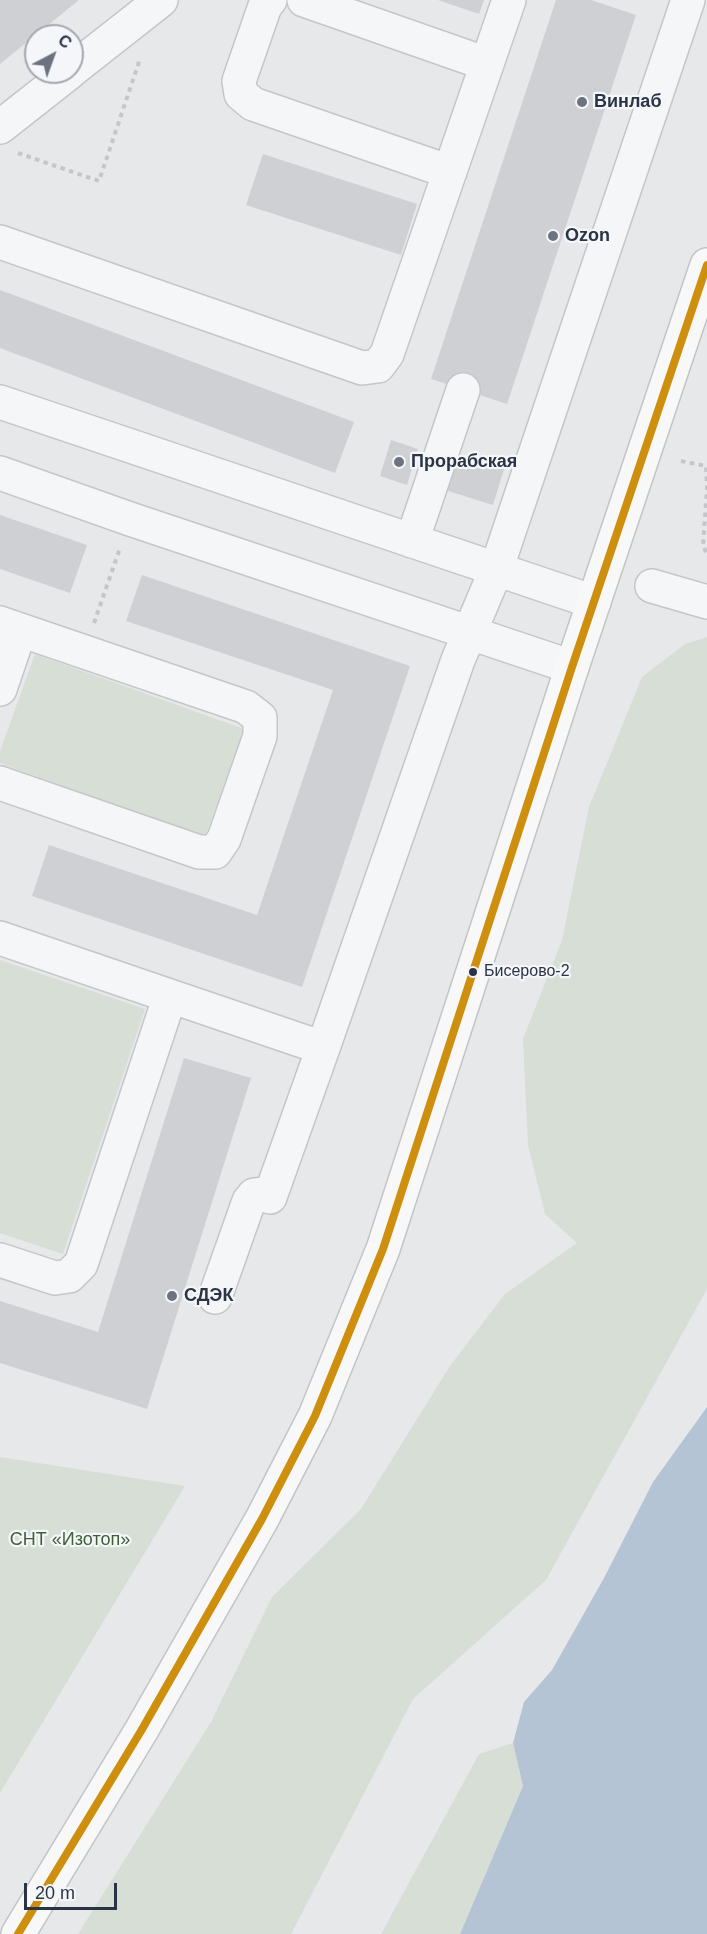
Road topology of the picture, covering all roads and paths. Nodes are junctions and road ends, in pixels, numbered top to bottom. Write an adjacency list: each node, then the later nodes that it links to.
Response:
1 (161, 0): 7 (lane)
2 (270, 0): 11 (lane)
3 (304, 0): 8 (lane)
4 (509, 0): 8 (lane)
5 (688, 0): 21 (lane)
6 (141, 57): 10 (path)
7 (84, 61)
8 (487, 64): 11 (lane)
9 (59, 84): 10 (lane)
10 (6, 139)
11 (450, 172): 12 (lane)
12 (0, 242)
13 (707, 265): 23 (main road)
14 (463, 390): 19 (lane)
15 (0, 402): 19 (lane)
16 (681, 461): 20 (path)
17 (0, 473): 18 (lane)
18 (130, 519): 26 (lane); 27 (path)
19 (412, 541): 21 (lane)
20 (707, 555)
21 (496, 570): 23 (lane); 26 (lane)
22 (652, 586): 24 (lane)
23 (594, 602): 28 (main road)
24 (707, 602)
25 (10, 627): 27 (lane); 29 (lane)
26 (468, 633): 28 (lane); 33 (lane)
27 (84, 652): 30 (lane)
28 (572, 667): 36 (main road)
29 (0, 689)
30 (0, 783)
31 (0, 938): 32 (lane)
32 (170, 996): 33 (lane); 34 (lane)
33 (323, 1048): 35 (lane)
34 (0, 1260)
35 (215, 1297)
36 (18, 1934)

